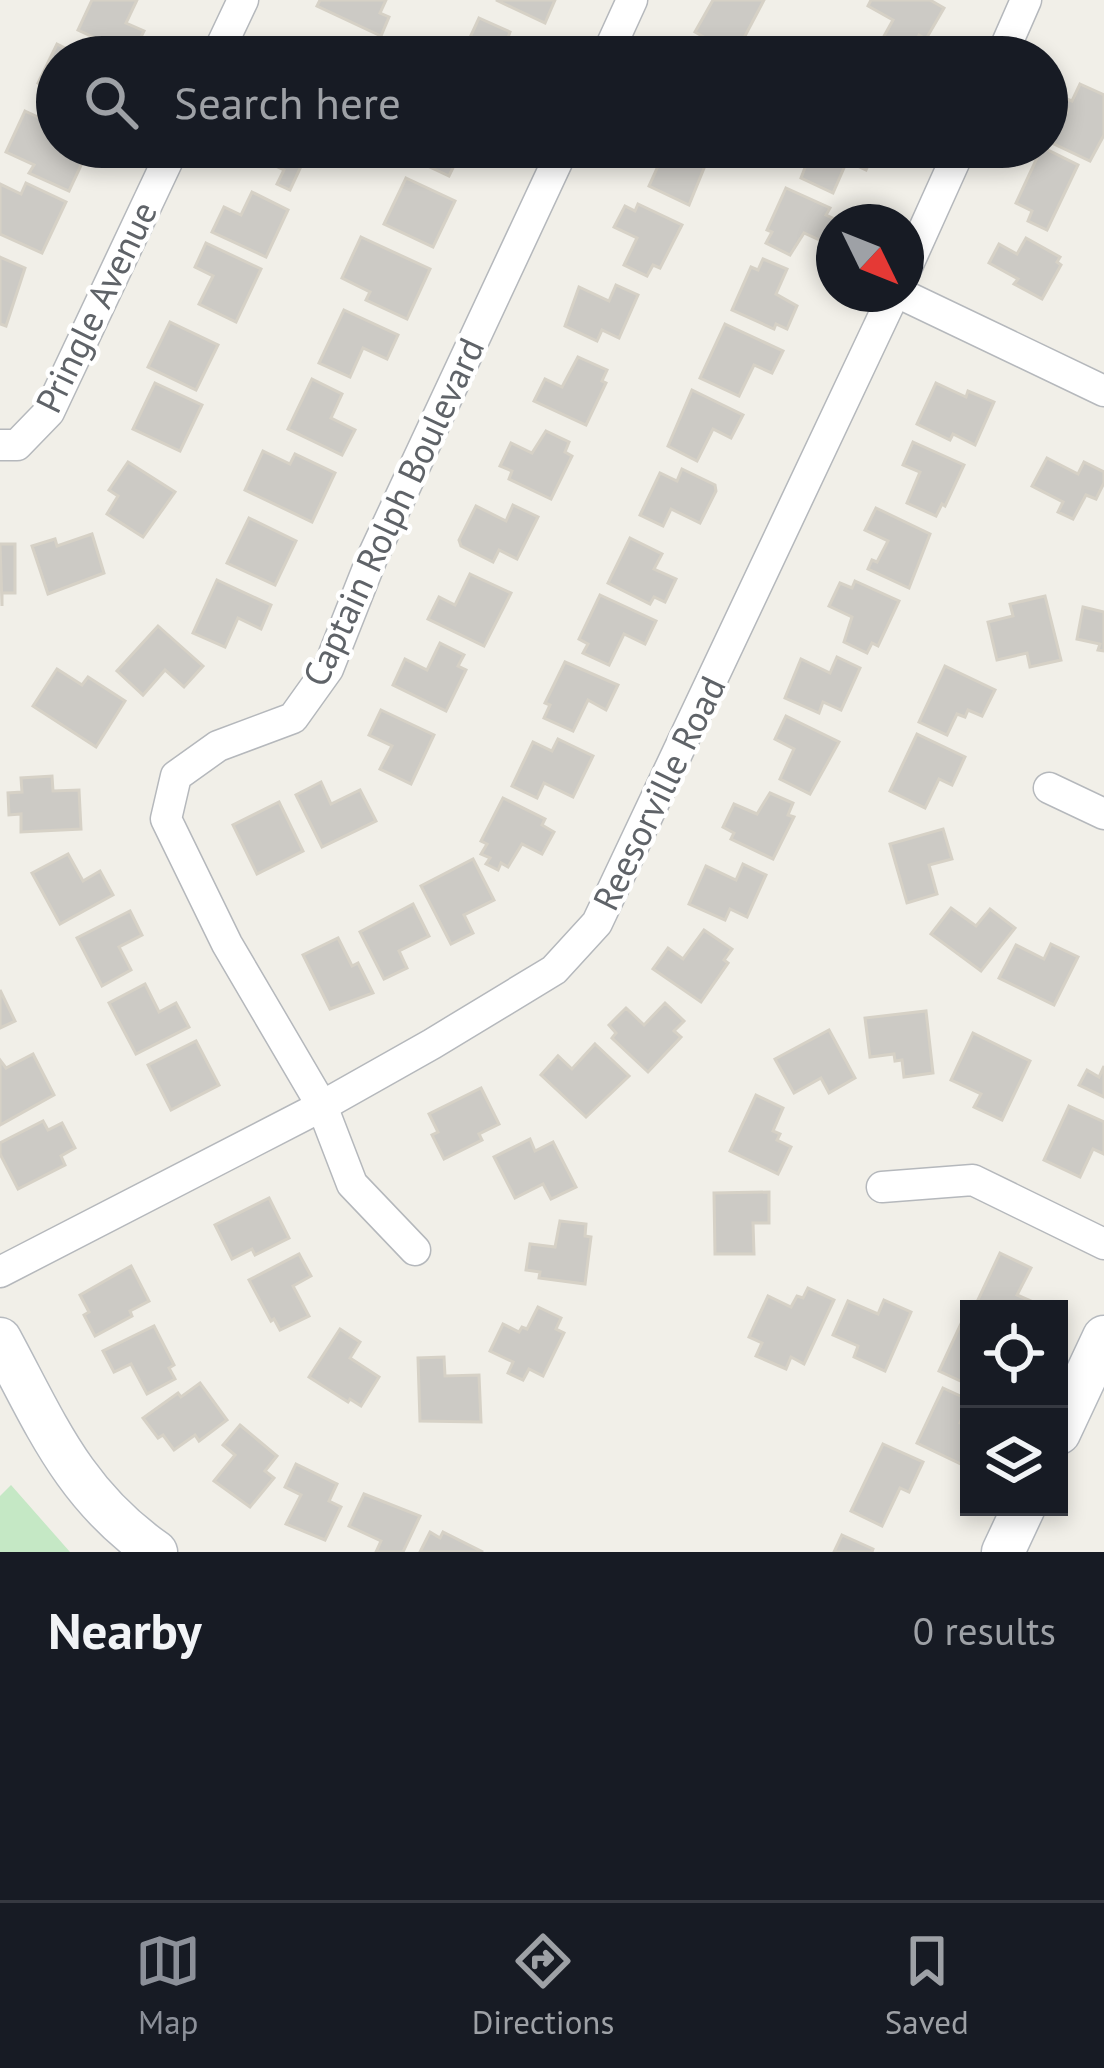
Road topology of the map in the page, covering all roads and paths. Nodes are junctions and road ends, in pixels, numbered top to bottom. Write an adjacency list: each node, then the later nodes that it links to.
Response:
1 (243, 0): 4 (street)
2 (632, 0): 5 (street)
3 (1026, 0): 6 (street)
4 (226, 36)
5 (616, 36)
6 (1010, 36)
7 (164, 168): 14 (street, Pringle Avenue)
8 (554, 168): 17 (street, Captain Rolph Boulevard)
9 (951, 168): 10 (street)
10 (924, 228)
11 (924, 306): 13 (street)
12 (889, 312): 17 (street, Reesorville Road)
13 (1104, 392)
14 (0, 445)
15 (1049, 788): 16 (street)
16 (1104, 814)
17 (322, 1106): 20 (street, Captain Rolph Boulevard); 21 (street, Reesorville Road)
18 (882, 1187): 19 (street)
19 (1104, 1244)
20 (415, 1250)
21 (0, 1272)
22 (1104, 1337): 24 (street)
23 (2, 1346): 26 (street)
24 (1068, 1413)
25 (1020, 1516): 27 (street)
26 (156, 1552)
27 (1003, 1552)

